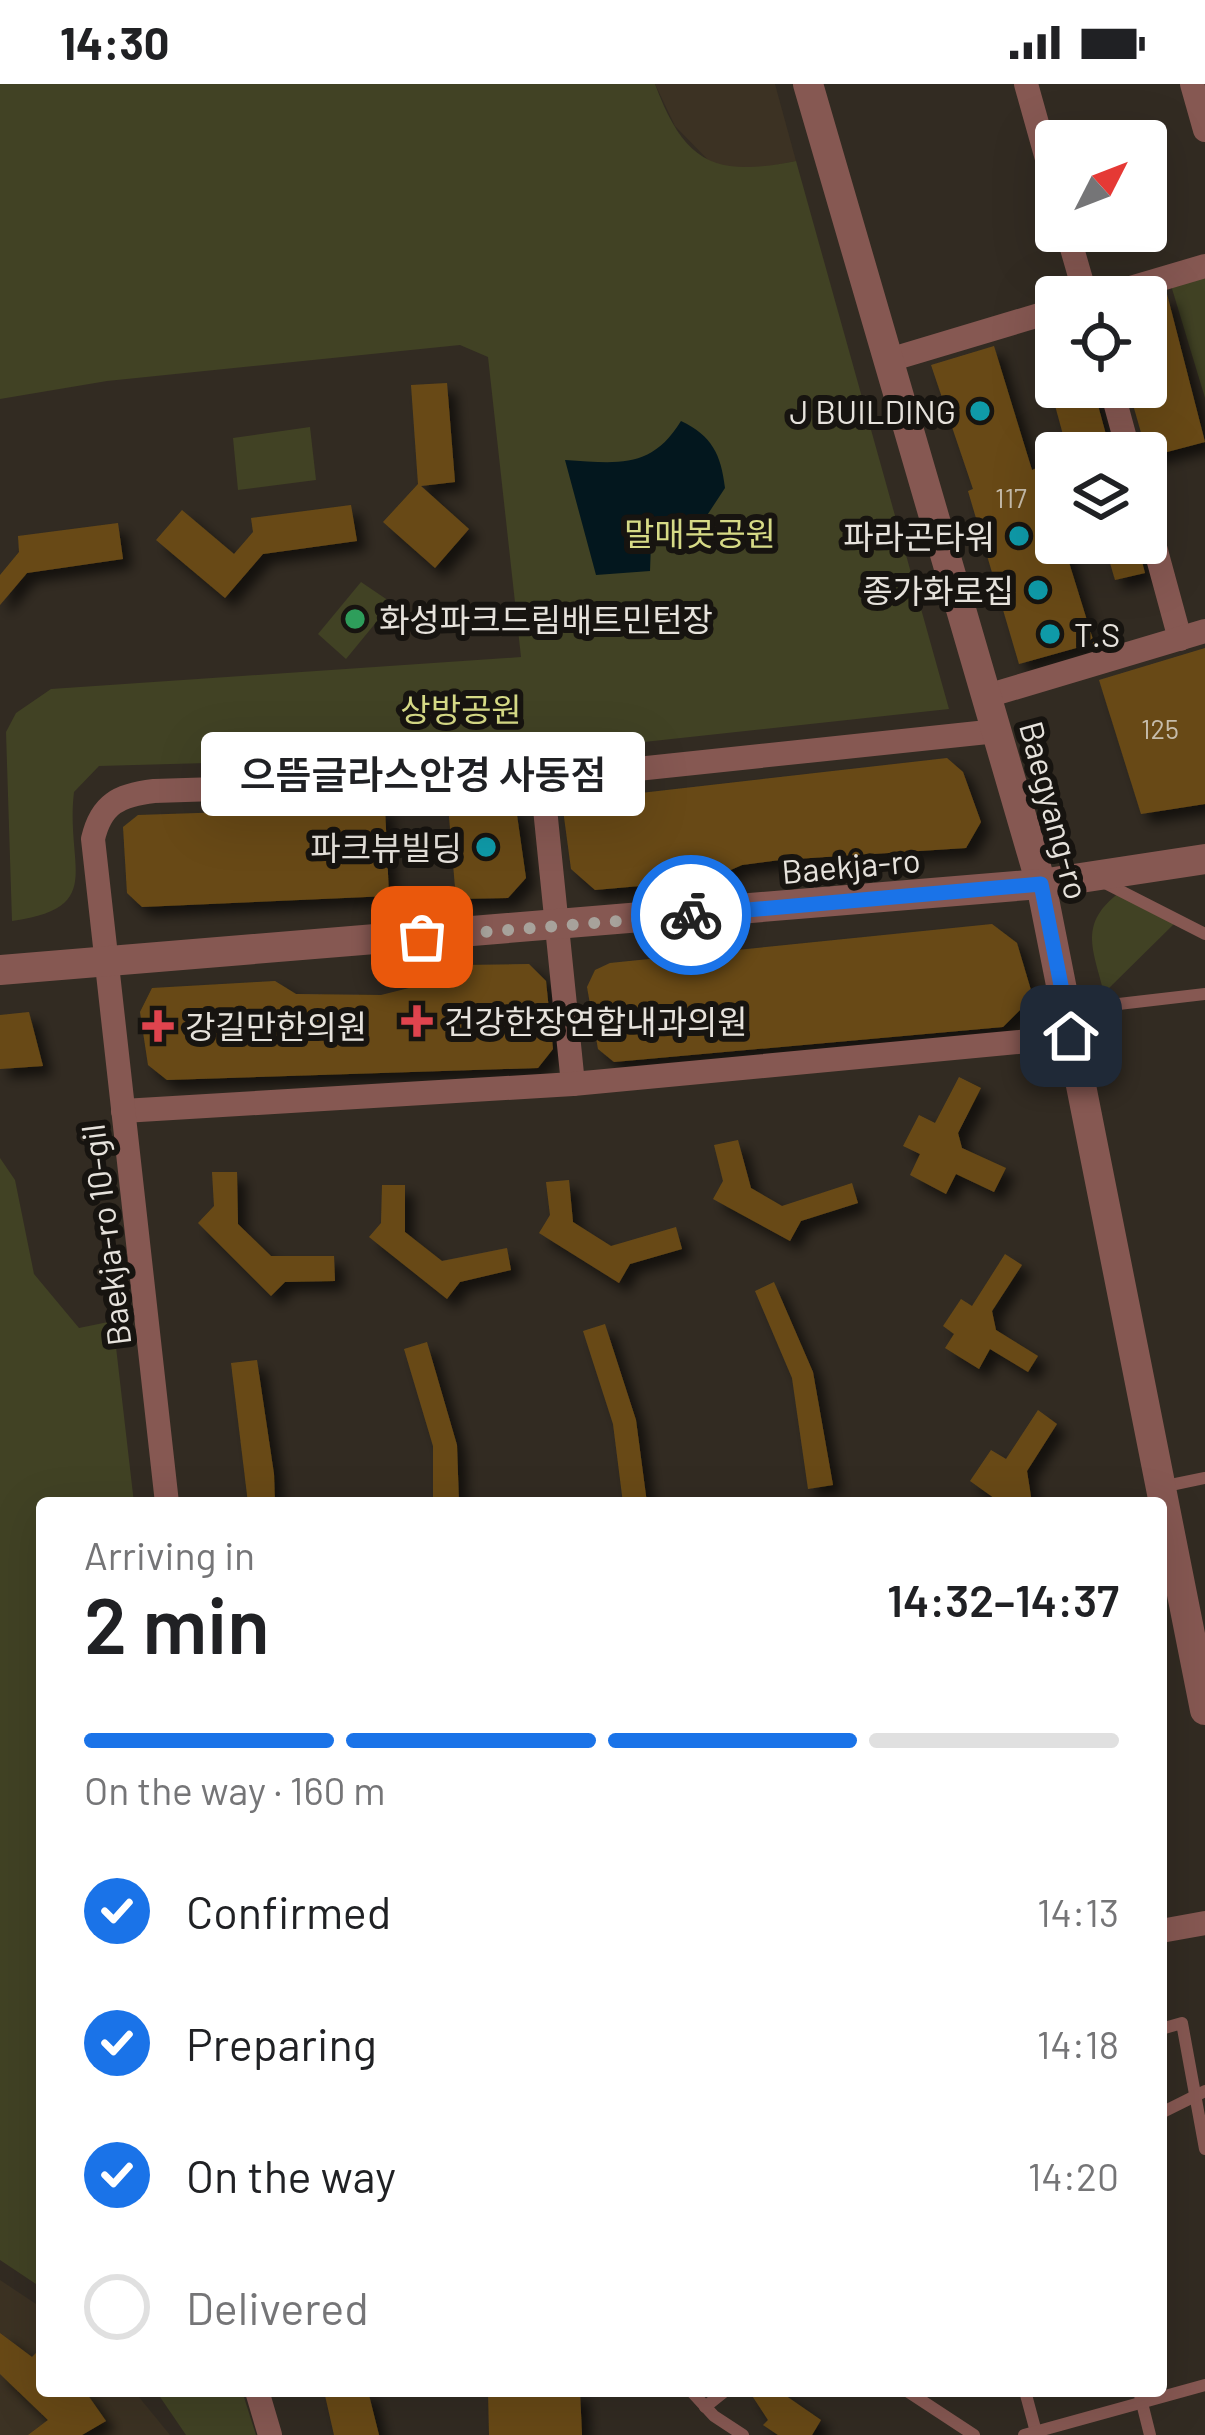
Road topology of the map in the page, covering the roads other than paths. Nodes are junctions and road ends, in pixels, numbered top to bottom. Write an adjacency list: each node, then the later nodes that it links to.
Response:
1 (808, 84): 9 (street, Baegyang-ro)
2 (1026, 84): 4 (street)
3 (1192, 84): 5 (street)
4 (1036, 120)
5 (1205, 130)
6 (1205, 266): 7 (street)
7 (1167, 277)
8 (1035, 316): 9 (street)
9 (889, 360): 12 (street, Baegyang-ro)
10 (1165, 564): 11 (street)
11 (1193, 635): 12 (street)
12 (987, 696): 13 (street, Baegyang-ro)
13 (997, 731): 14 (street); 17 (street, Baegyang-ro)
14 (542, 779): 18 (street); 20 (street, Baekja-ro 10-gil)
15 (1205, 860): 16 (street, Baekja-ro)
16 (1093, 877): 17 (street, Baekja-ro); 19 (lane)
17 (1041, 884): 18 (street, Baekja-ro); 23 (street, Baegyang-ro)
18 (557, 927): 20 (street, Baekja-ro); 24 (street)
19 (1205, 934)
20 (106, 960): 21 (street, Baekja-ro); 25 (street, Baekja-ro 10-gil)
21 (0, 970)
22 (1205, 994): 23 (lane)
23 (1069, 1023): 24 (street); 27 (street, Baegyang-ro)
24 (573, 1084): 25 (street)
25 (123, 1112): 28 (street, Baekja-ro 10-gil)
26 (1205, 1478): 27 (lane)
27 (1161, 1487): 29 (street, Baegyang-ro)
28 (166, 1497)
29 (1163, 1497)
30 (1167, 1517): 31 (street, Baegyang-ro)
31 (1205, 1710)
32 (1205, 1923): 33 (street)
33 (1167, 1930)
34 (1167, 2028): 35 (lane)
35 (1199, 2093): 36 (lane); 37 (lane)
36 (1167, 2110)
37 (1205, 2149)
38 (1205, 2385): 39 (lane)
39 (1167, 2392)
40 (259, 2397): 48 (street)
41 (696, 2397): 46 (lane)
42 (718, 2397): 46 (lane)
43 (916, 2397): 50 (lane)
44 (1026, 2397): 47 (lane)
45 (1140, 2397): 47 (lane); 51 (lane)
46 (705, 2407): 49 (lane)
47 (1030, 2434)
48 (270, 2435)
49 (743, 2435)
50 (974, 2435)
51 (1150, 2435)

